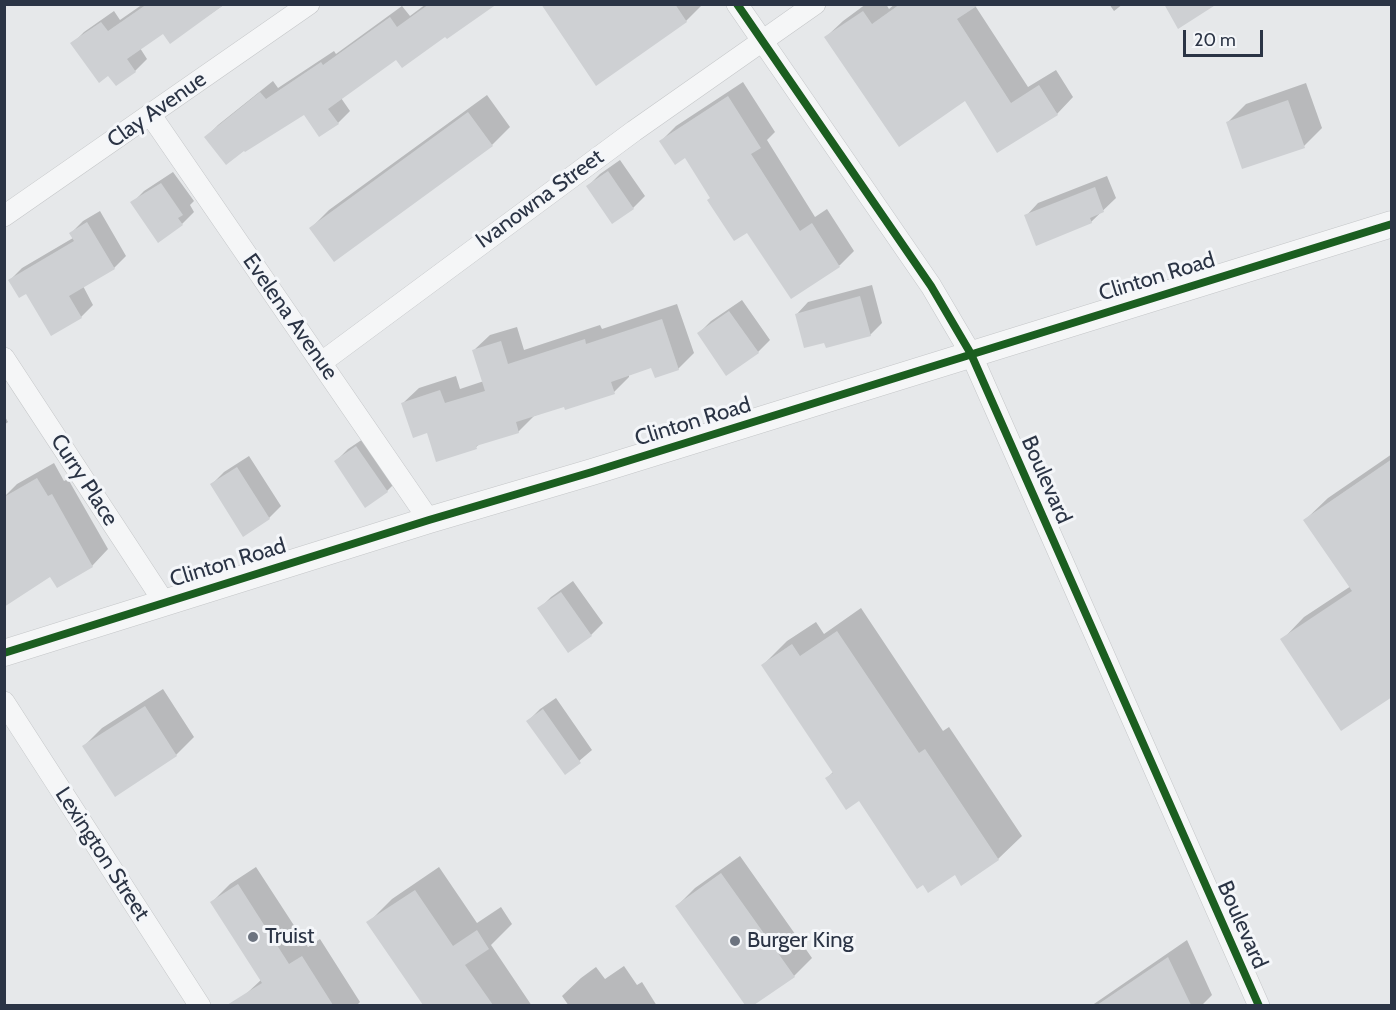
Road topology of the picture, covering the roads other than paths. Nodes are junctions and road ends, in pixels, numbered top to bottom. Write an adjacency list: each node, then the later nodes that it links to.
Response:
1 (309, 4): 5 (street, Clay Avenue)
2 (737, 4): 4 (street, Boulevard)
3 (815, 4): 4 (street, Ivanowna Street)
4 (762, 42): 8 (street, Boulevard); 10 (street, Ivanowna Street)
5 (150, 114): 6 (street, Clay Avenue); 10 (street, Evelena Avenue)
6 (4, 216)
7 (1392, 224): 8 (street, Clinton Road)
8 (971, 354): 11 (street, Clinton Road); 16 (street, Boulevard)
9 (4, 358): 12 (street, Curry Place)
10 (322, 362): 11 (street, Evelena Avenue)
11 (429, 520): 12 (street, Clinton Road)
12 (164, 602): 13 (street, Clinton Road)
13 (4, 653)
14 (4, 702): 15 (street, Lexington Street)
15 (200, 1005)
16 (1259, 1005)

